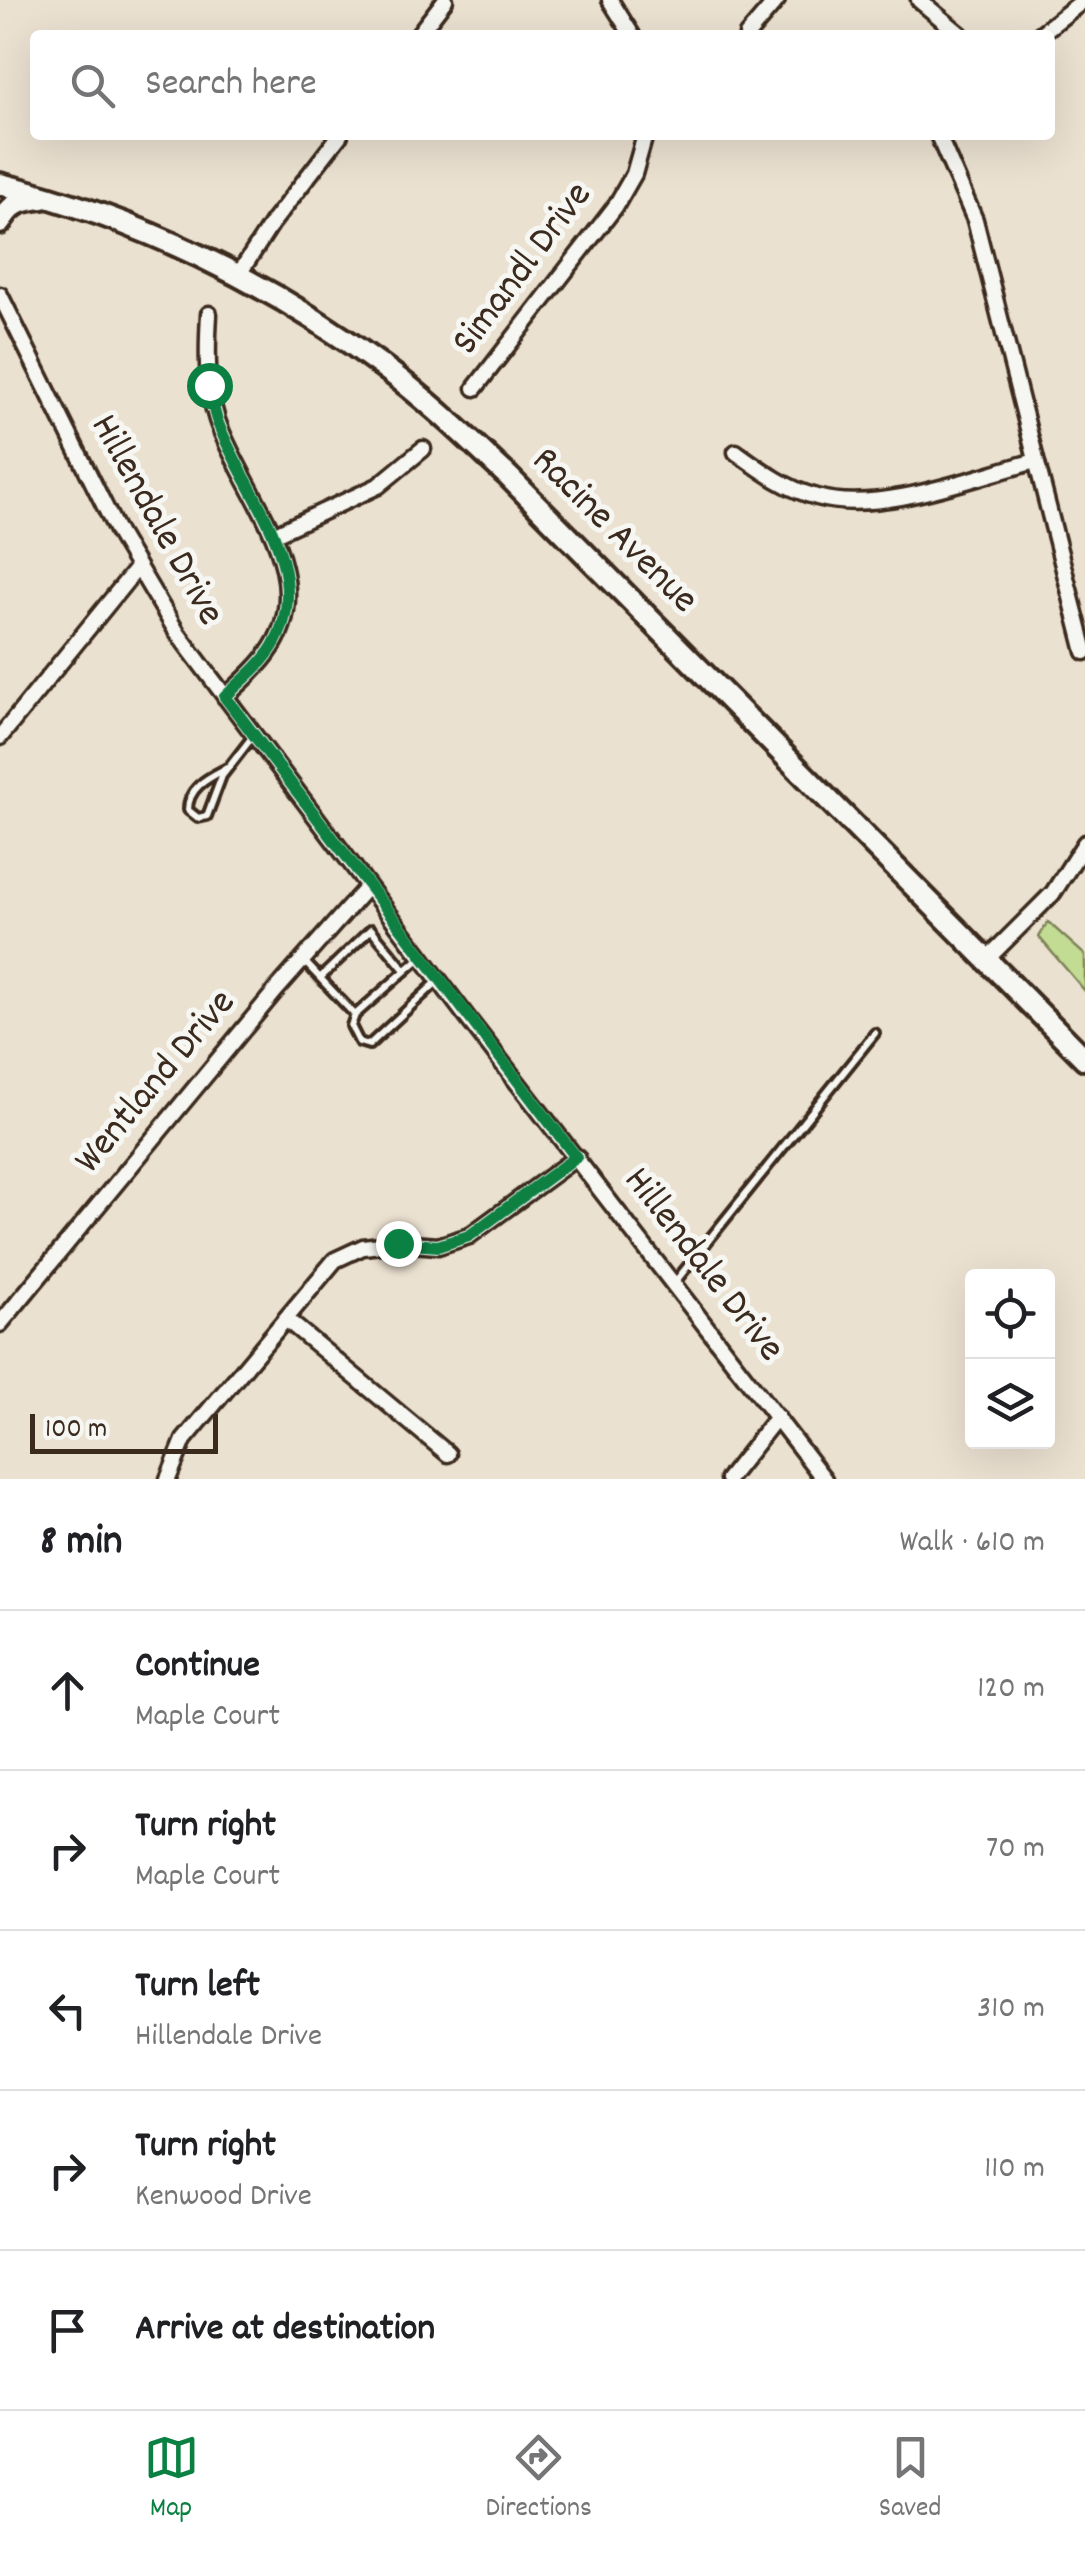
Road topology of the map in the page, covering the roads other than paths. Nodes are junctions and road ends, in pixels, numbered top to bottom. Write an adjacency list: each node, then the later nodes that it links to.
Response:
1 (445, 0): 6 (street)
2 (610, 0): 7 (street)
3 (777, 0): 8 (street)
4 (919, 0): 9 (street)
5 (1084, 0): 10 (street)
6 (422, 30)
7 (629, 30)
8 (752, 30)
9 (950, 30)
10 (1045, 30)
11 (336, 140): 17 (street)
12 (644, 140): 20 (street, Simandl Drive)
13 (940, 140): 23 (street)
14 (0, 184): 15 (main road, Racine Avenue)
15 (45, 198): 16 (main road); 17 (main road, Racine Avenue)
16 (0, 222)
17 (237, 276): 35 (main road, Racine Avenue)
18 (0, 294): 25 (street, Hillendale Drive)
19 (209, 314): 24 (street)
20 (475, 388)
21 (423, 449): 24 (street)
22 (736, 452): 23 (street)
23 (1036, 461): 26 (street)
24 (273, 535): 27 (street)
25 (137, 568): 27 (street, Hillendale Drive); 29 (street)
26 (1085, 652)
27 (225, 697): 28 (street, Hillendale Drive)
28 (254, 735): 30 (lane); 32 (street, Hillendale Drive)
29 (0, 737)
30 (226, 768): 30 (lane)
31 (1085, 844): 35 (street)
32 (368, 886): 33 (street, Hillendale Drive); 34 (street, Wentland Drive)
33 (422, 956): 36 (lane); 38 (street, Hillendale Drive)
34 (302, 959): 37 (lane); 45 (street, Wentland Drive)
35 (986, 960): 41 (main road, Racine Avenue)
36 (406, 970): 37 (lane); 39 (lane)
37 (320, 978): 39 (lane)
38 (440, 980): 39 (lane); 42 (street, Hillendale Drive)
39 (355, 1015)
40 (876, 1033): 43 (lane)
41 (1085, 1060)
42 (576, 1157): 43 (street, Hillendale Drive); 44 (street)
43 (675, 1283): 46 (street, Hillendale Drive)
44 (286, 1318): 47 (street); 48 (street)
45 (0, 1324)
46 (776, 1417): 49 (street); 50 (street, Hillendale Drive)
47 (448, 1454)
48 (168, 1479)
49 (728, 1479)
50 (824, 1479)

